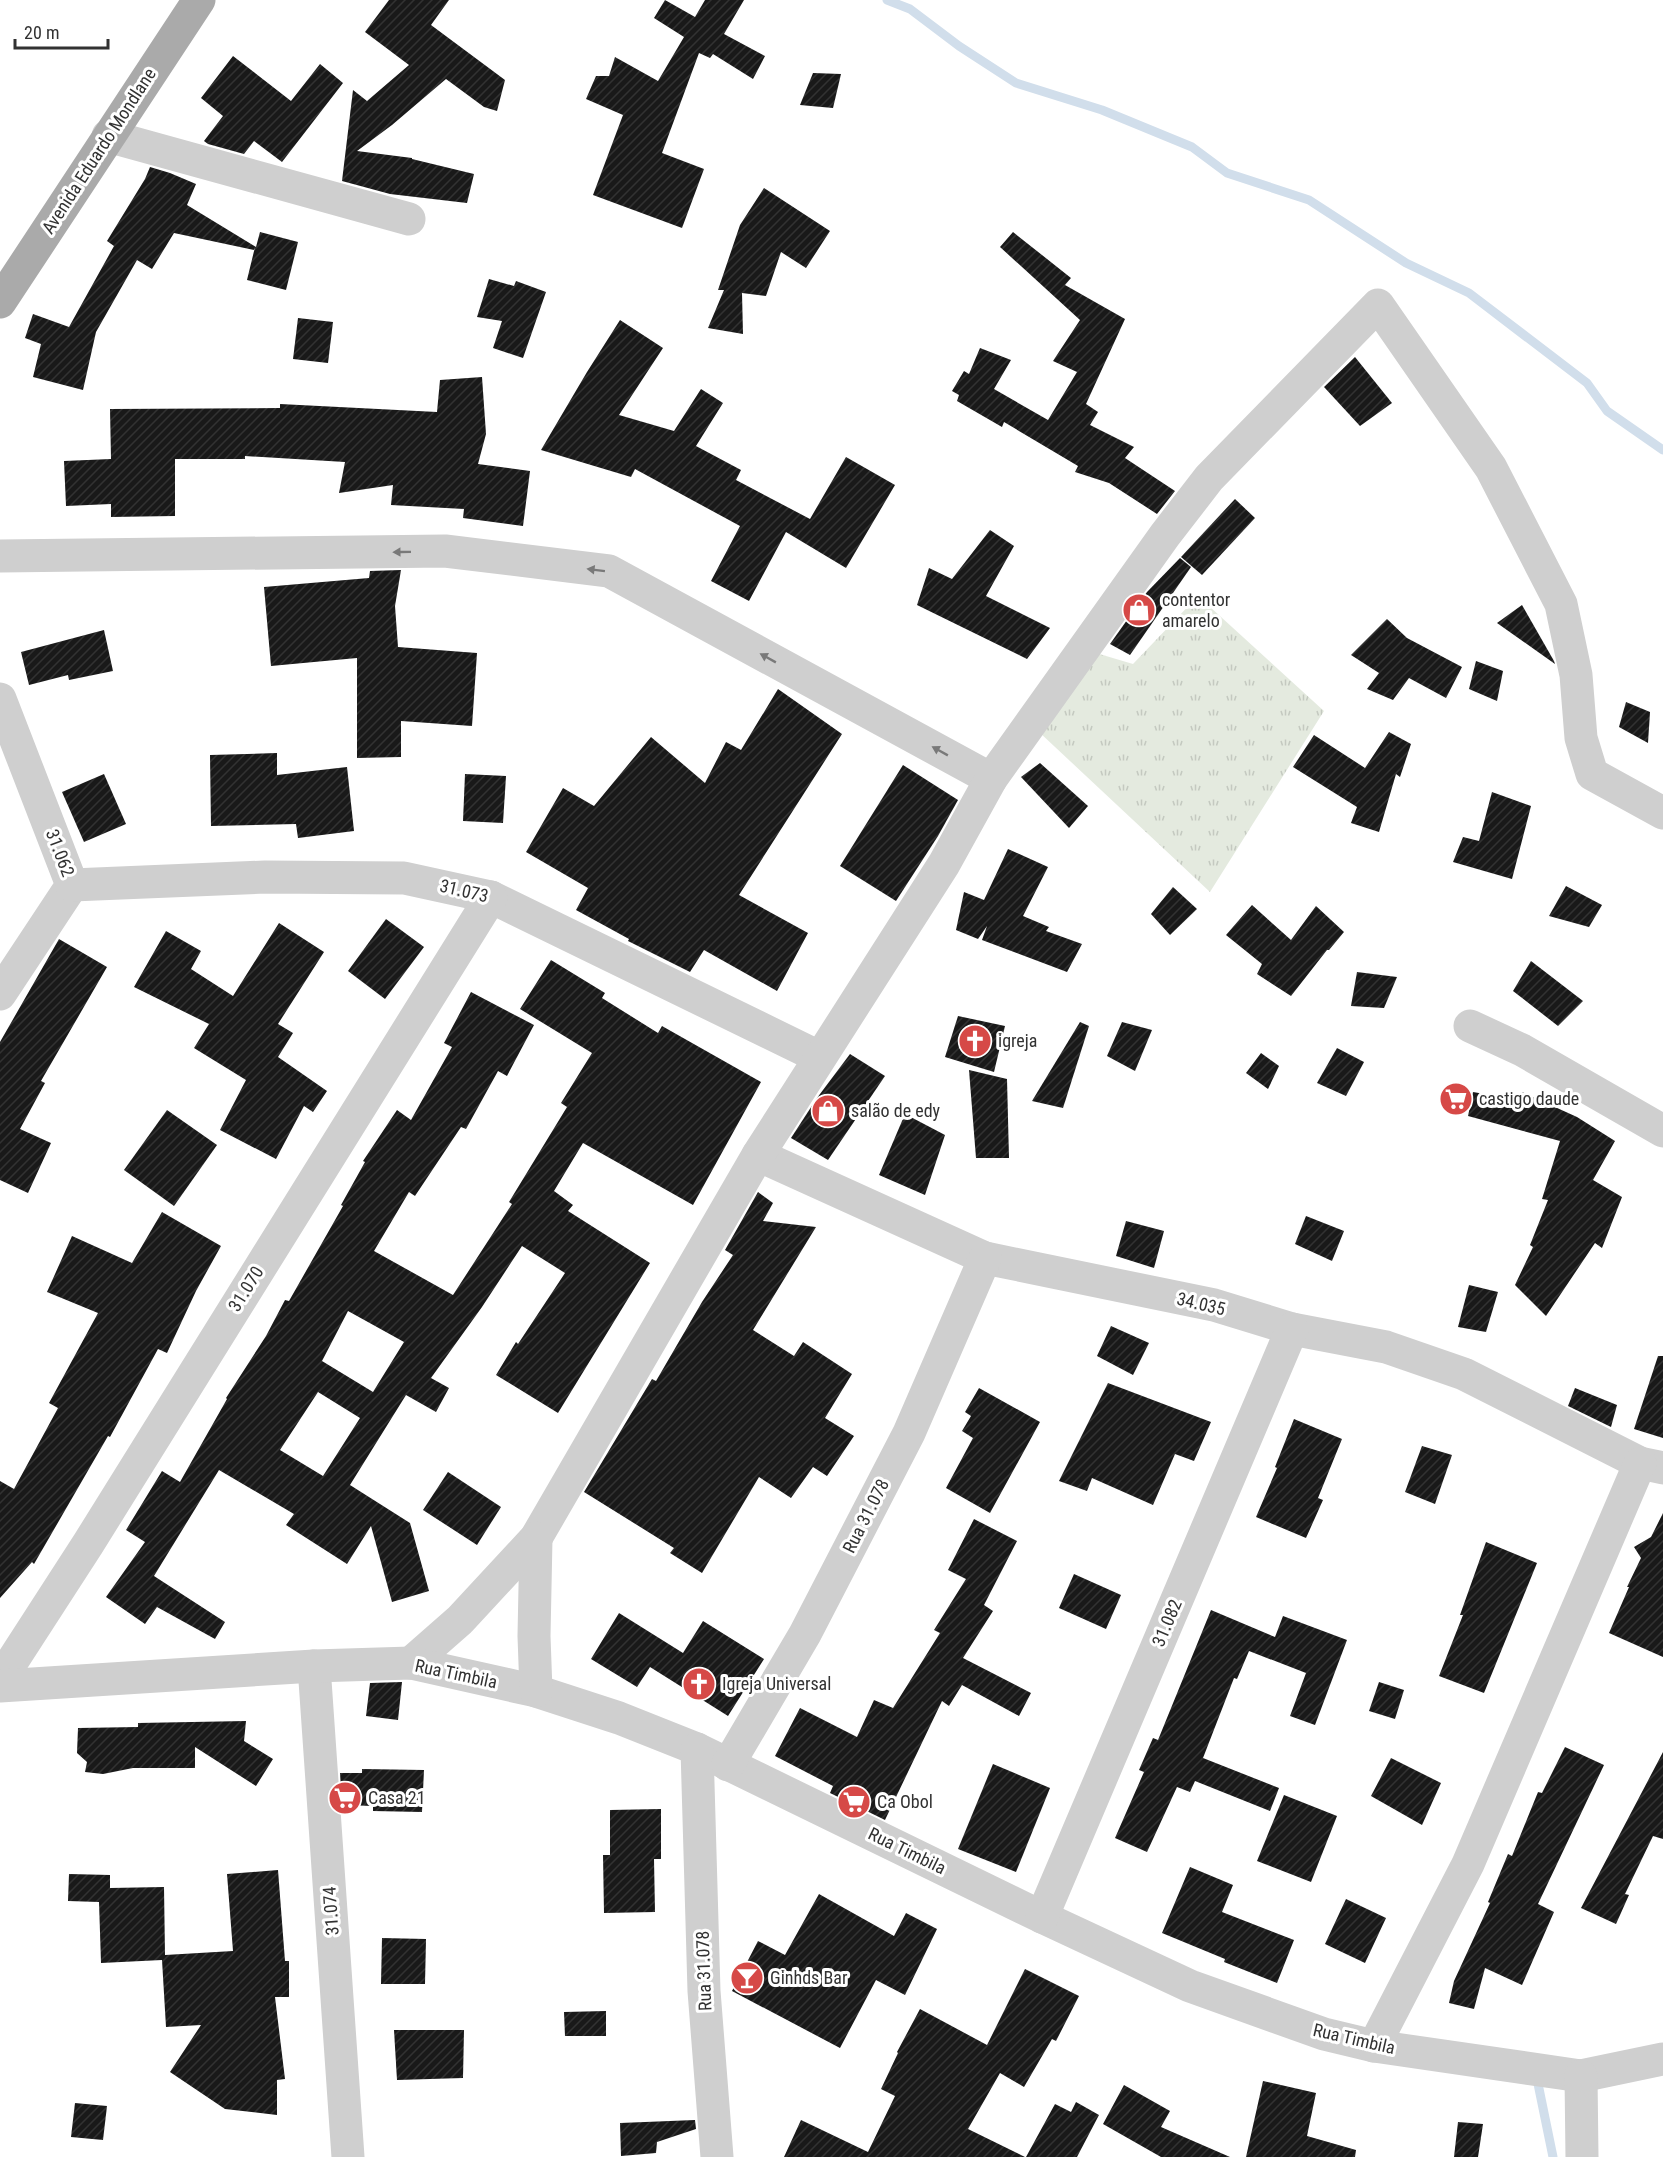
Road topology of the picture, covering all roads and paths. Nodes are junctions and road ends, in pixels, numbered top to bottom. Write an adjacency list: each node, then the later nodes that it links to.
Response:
1 (199, 0): 2 (main road, Avenida Eduardo Mondlane)
2 (108, 136): 3 (street); 4 (main road, Avenida Eduardo Mondlane)
3 (409, 219)
4 (0, 302)
5 (0, 556): 7 (street, one-way to 5)
6 (0, 699): 9 (street, 31.062)
7 (991, 779): 8 (street); 13 (street)
8 (1663, 813)
9 (72, 885): 10 (street, 31.073); 11 (street, 31.062)
10 (491, 897): 13 (street, 31.073); 22 (street, 31.070)
11 (0, 994)
12 (1470, 1026): 14 (street)
13 (819, 1057): 15 (street)
14 (1663, 1131)
15 (758, 1155): 16 (street, 34.035); 19 (street)
16 (985, 1258): 17 (street, 34.035); 26 (street, Rua 31.078)
17 (1292, 1329): 18 (street, 34.035); 27 (street, 31.082)
18 (1652, 1465): 28 (street)
19 (536, 1538): 20 (street); 24 (street)
20 (411, 1663): 21 (street, Rua Timbila); 24 (street, Rua Timbila)
21 (314, 1666): 23 (street, Rua Timbila); 31 (street, 31.074)
22 (0, 1680)
23 (0, 1686)
24 (536, 1691): 25 (street, Rua Timbila)
25 (698, 1749): 26 (street, Rua Timbila); 32 (street, Rua 31.078)
26 (728, 1765): 27 (street, Rua Timbila)
27 (1042, 1917): 28 (street, Rua Timbila)
28 (1374, 2046): 30 (street, Rua Timbila)
29 (1663, 2060): 30 (street, Rua Timbila)
30 (1581, 2076): 33 (street)
31 (348, 2157)
32 (717, 2157)
33 (1582, 2157)

